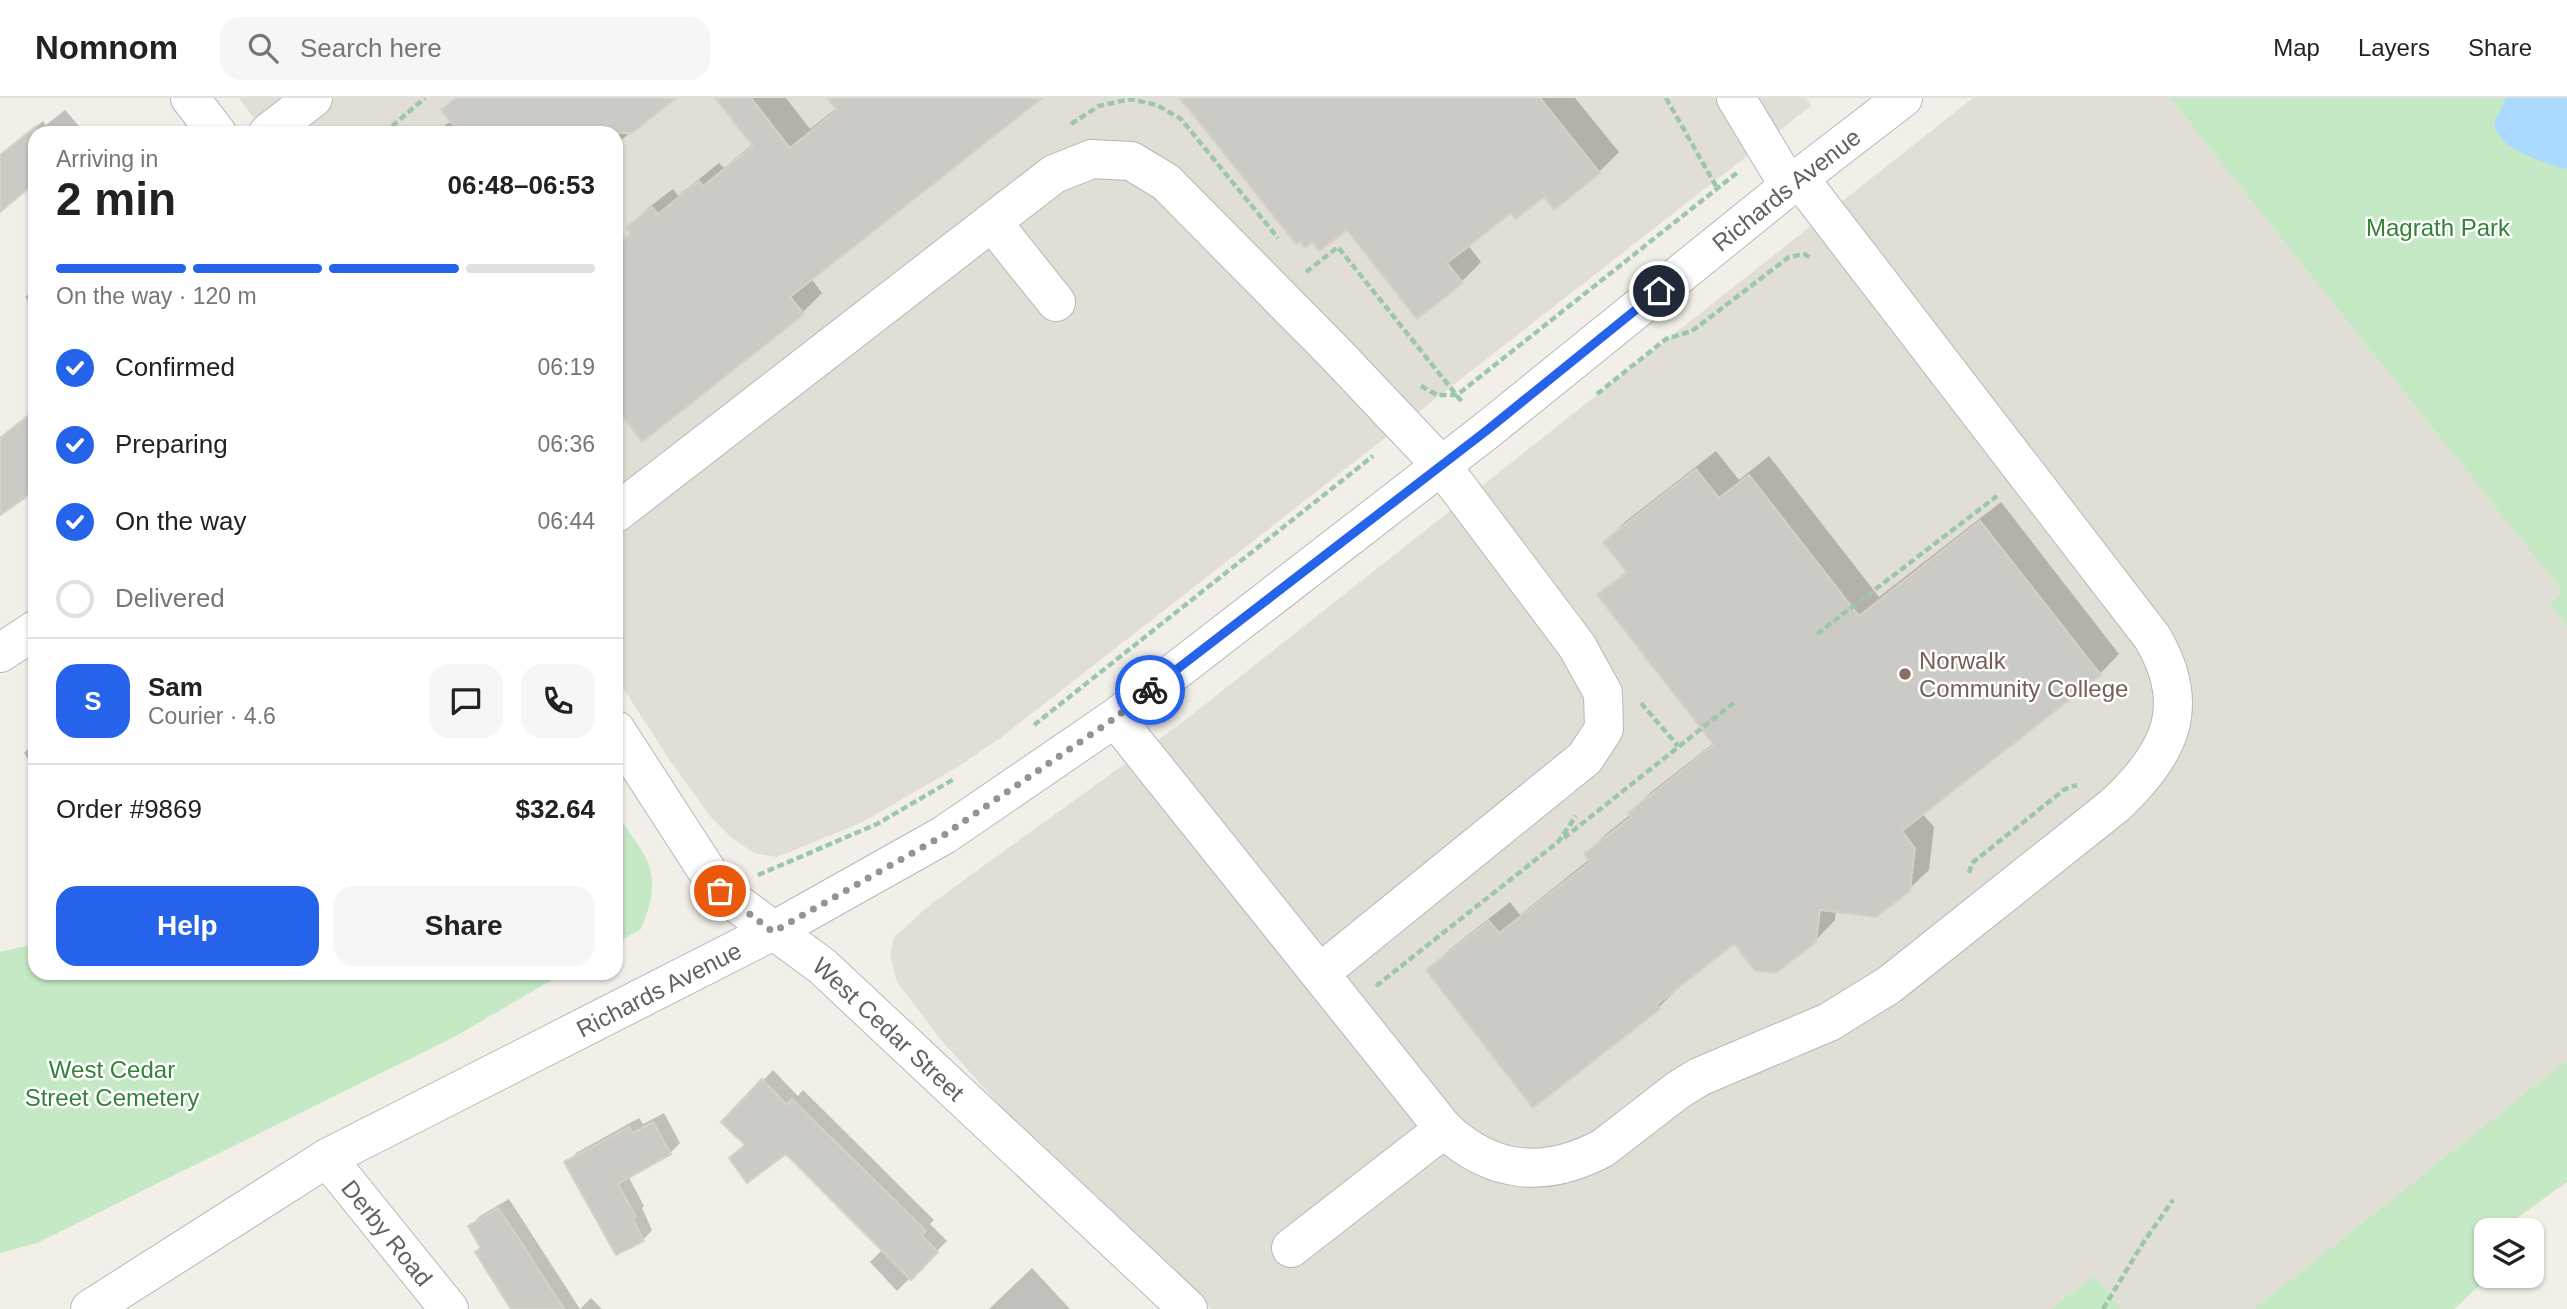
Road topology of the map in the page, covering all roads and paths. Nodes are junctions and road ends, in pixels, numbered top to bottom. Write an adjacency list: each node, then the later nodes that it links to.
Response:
1 (190, 98): 7 (street)
2 (313, 98): 8 (street)
3 (425, 98): 9 (path)
4 (1666, 98): 12 (path)
5 (1736, 98): 10 (street)
6 (1903, 98): 11 (street, Richards Avenue)
7 (212, 126)
8 (277, 126)
9 (392, 126)
10 (1766, 149): 11 (street); 12 (path)
11 (1794, 182): 19 (street, Richards Avenue); 40 (street)
12 (1717, 188): 16 (path)
13 (992, 222): 15 (street); 19 (street); 21 (street)
14 (1820, 262): 17 (path)
15 (1056, 302)
16 (1411, 382)
17 (1590, 399)
18 (1373, 456): 28 (path)
19 (1441, 466): 27 (street, Richards Avenue); 38 (street)
20 (2004, 491): 22 (path)
21 (623, 508)
22 (1818, 634)
23 (28, 635): 24 (street)
24 (0, 653)
25 (1634, 694): 30 (path)
26 (1735, 701): 30 (path)
27 (1115, 718): 37 (street, Richards Avenue); 38 (street)
28 (1032, 726)
29 (623, 741): 36 (street, West Cedar Street)
30 (1678, 746): 34 (path)
31 (955, 778): 36 (path)
32 (2078, 784): 35 (path)
33 (1580, 811): 34 (path)
34 (1558, 842): 39 (path)
35 (1966, 882)
36 (720, 891): 37 (street, West Cedar Street)
37 (773, 932): 41 (street, Richards Avenue); 46 (street, West Cedar Street)
38 (1320, 973): 40 (street)
39 (1370, 991)
40 (1444, 1129): 43 (street)
41 (327, 1158): 44 (street, Richards Avenue); 45 (street, Derby Road)
42 (2173, 1200): 47 (path)
43 (1291, 1248)
44 (90, 1309)
45 (449, 1309)
46 (1188, 1309)
47 (2103, 1309)

